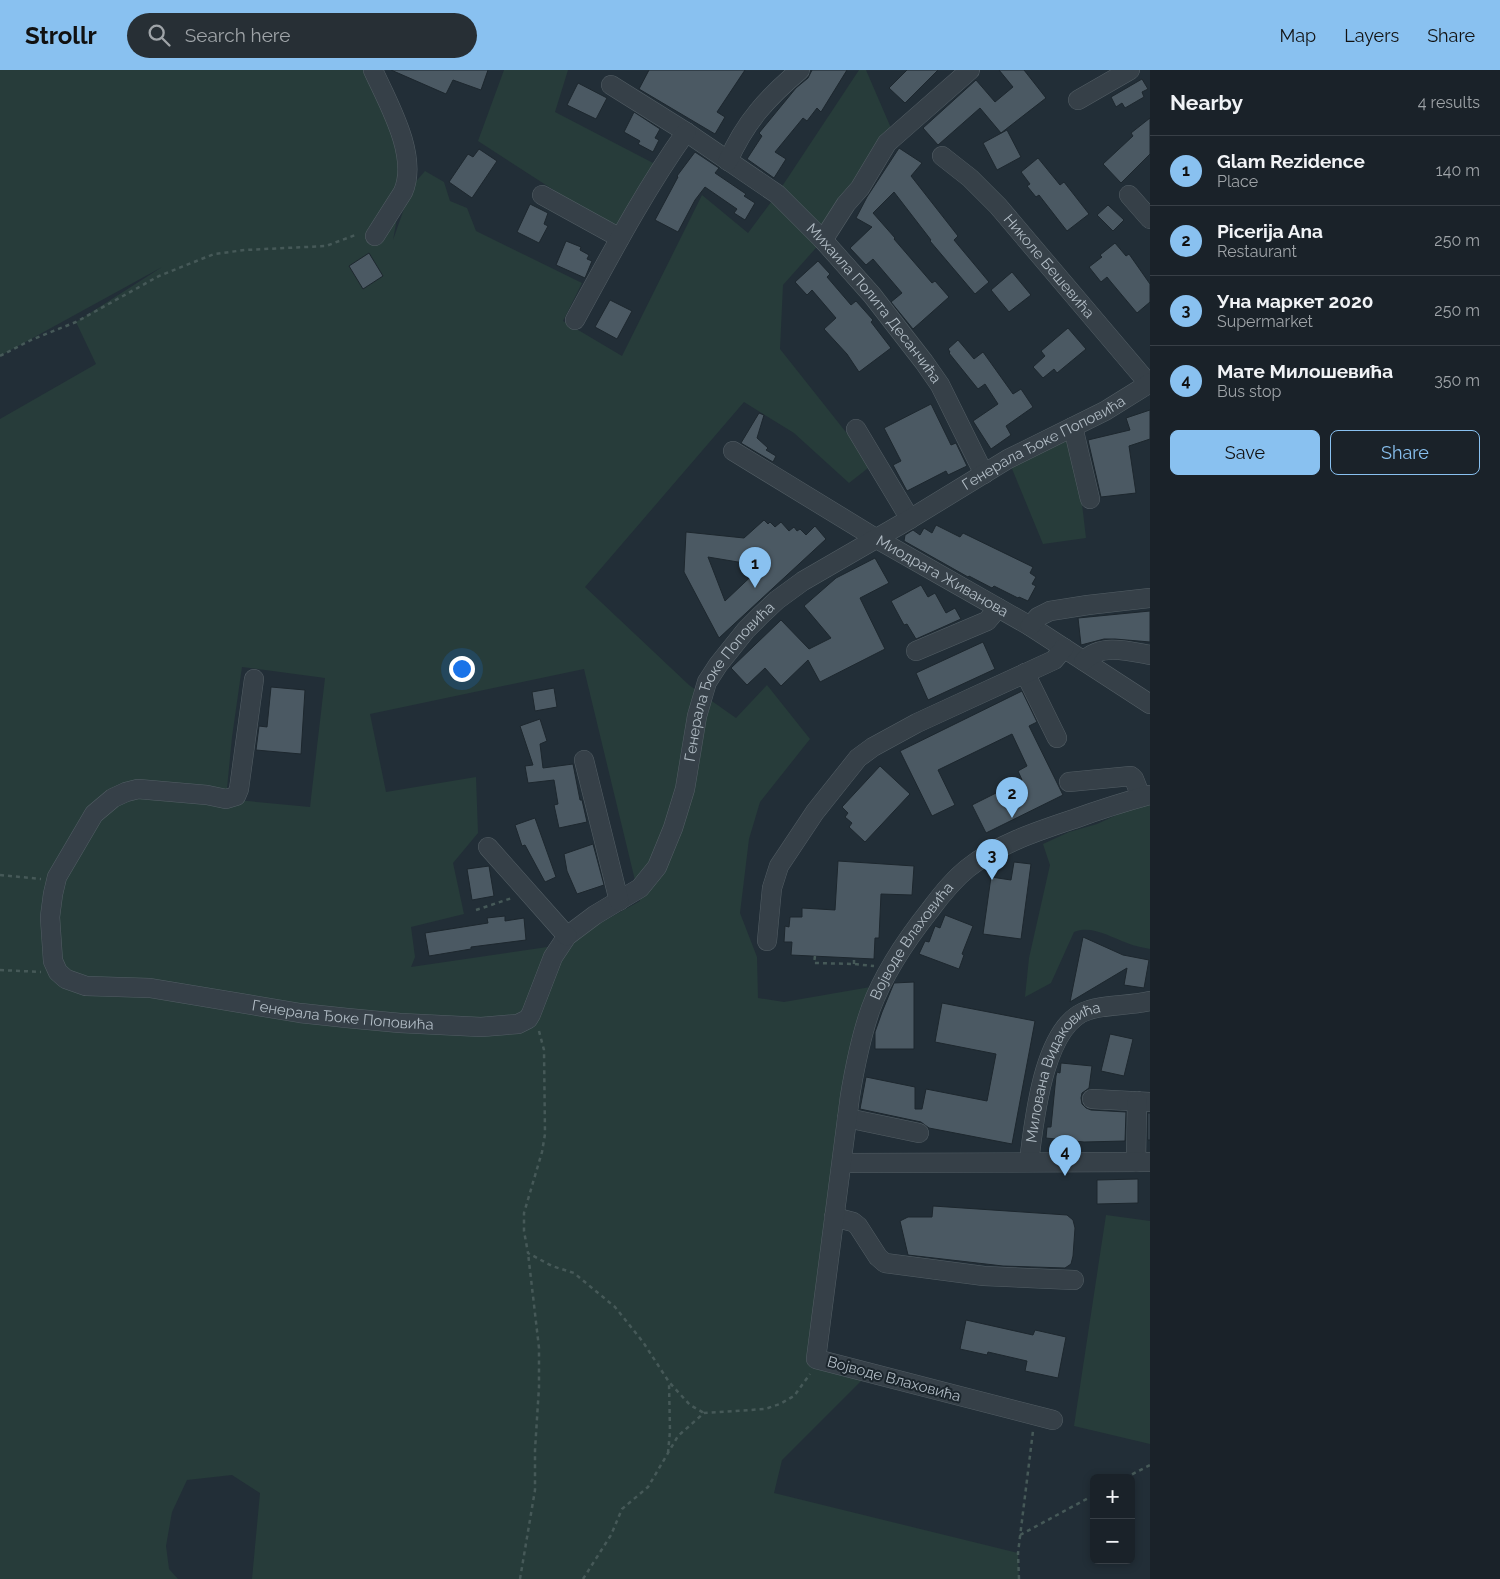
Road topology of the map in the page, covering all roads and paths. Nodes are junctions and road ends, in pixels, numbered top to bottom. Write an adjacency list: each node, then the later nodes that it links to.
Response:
1 (373, 70): 13 (street)
2 (800, 70): 9 (street)
3 (970, 70): 15 (street)
4 (1130, 70): 6 (street)
5 (611, 85): 7 (street, Михаила Полита Десанчића)
6 (1078, 100)
7 (686, 132): 9 (street, Михаила Полита Десанчића); 14 (street)
8 (942, 156): 18 (street, Николе Бешевића)
9 (728, 161): 15 (street, Михаила Полита Десанчића)
10 (542, 195): 14 (street)
11 (1129, 195): 12 (street)
12 (1150, 219)
13 (375, 236): 17 (path)
14 (620, 238): 16 (street)
15 (823, 240): 22 (street, Михаила Полита Десанчића)
16 (575, 320)
17 (0, 356)
18 (1149, 384): 19 (street, Генерала Ђоке Поповића)
19 (1073, 427): 22 (street, Генерала Ђоке Поповића); 23 (street)
20 (856, 429): 24 (street)
21 (733, 452): 25 (street, Миодрага Живанова)
22 (984, 474): 24 (street, Генерала Ђоке Поповића)
23 (1090, 500)
24 (910, 519): 25 (street, Генерала Ђоке Поповића)
25 (878, 539): 27 (street, Миодрага Живанова); 44 (street, Генерала Ђоке Поповића)
26 (1150, 598): 28 (street)
27 (998, 608): 28 (street, Миодрага Живанова); 30 (street)
28 (1030, 626): 29 (street, Миодрага Живанова)
29 (1064, 648): 32 (street, Миодрага Живанова); 33 (street)
30 (916, 651)
31 (1150, 655): 32 (street)
32 (1084, 661): 35 (street, Миодрага Живанова)
33 (1026, 673): 36 (street); 47 (street)
34 (254, 679): 42 (street)
35 (1150, 704)
36 (1057, 738)
37 (584, 760): 44 (street)
38 (1069, 782): 39 (street)
39 (1145, 796): 58 (street, Војводе Влаховића)
40 (488, 847): 43 (street)
41 (0, 876): 42 (path)
42 (57, 877): 53 (street)
43 (528, 893): 45 (path); 46 (street)
44 (619, 900): 46 (street, Генерала Ђоке Поповића)
45 (476, 910)
46 (568, 936): 55 (street, Генерала Ђоке Поповића)
47 (767, 941)
48 (815, 956): 50 (path)
49 (854, 958): 50 (path)
50 (854, 964): 51 (path)
51 (865, 965)
52 (0, 970): 53 (path)
53 (66, 979): 55 (street, Генерала Ђоке Поповића)
54 (1150, 1001): 60 (street, Милована Видаковића)
55 (528, 1019): 64 (path)
56 (1092, 1099): 57 (street)
57 (1143, 1101): 61 (street)
58 (847, 1118): 59 (street); 62 (street, Војводе Влаховића)
59 (919, 1133)
60 (1029, 1162): 61 (street); 62 (street)
61 (1143, 1162)
62 (842, 1163): 63 (street, Војводе Влаховића)
63 (834, 1217): 65 (street); 66 (street, Војводе Влаховића)
64 (528, 1253): 67 (path); 75 (path)
65 (1074, 1280)
66 (816, 1359): 68 (path); 69 (street, Војводе Влаховића)
67 (668, 1382): 68 (path); 70 (path)
68 (704, 1413): 70 (path)
69 (1044, 1418): 74 (path)
70 (668, 1454): 76 (path)
71 (1150, 1465): 72 (path)
72 (1133, 1474)
73 (1090, 1497): 74 (path)
74 (1020, 1535): 77 (path)
75 (520, 1579)
76 (583, 1579)
77 (1019, 1579)

